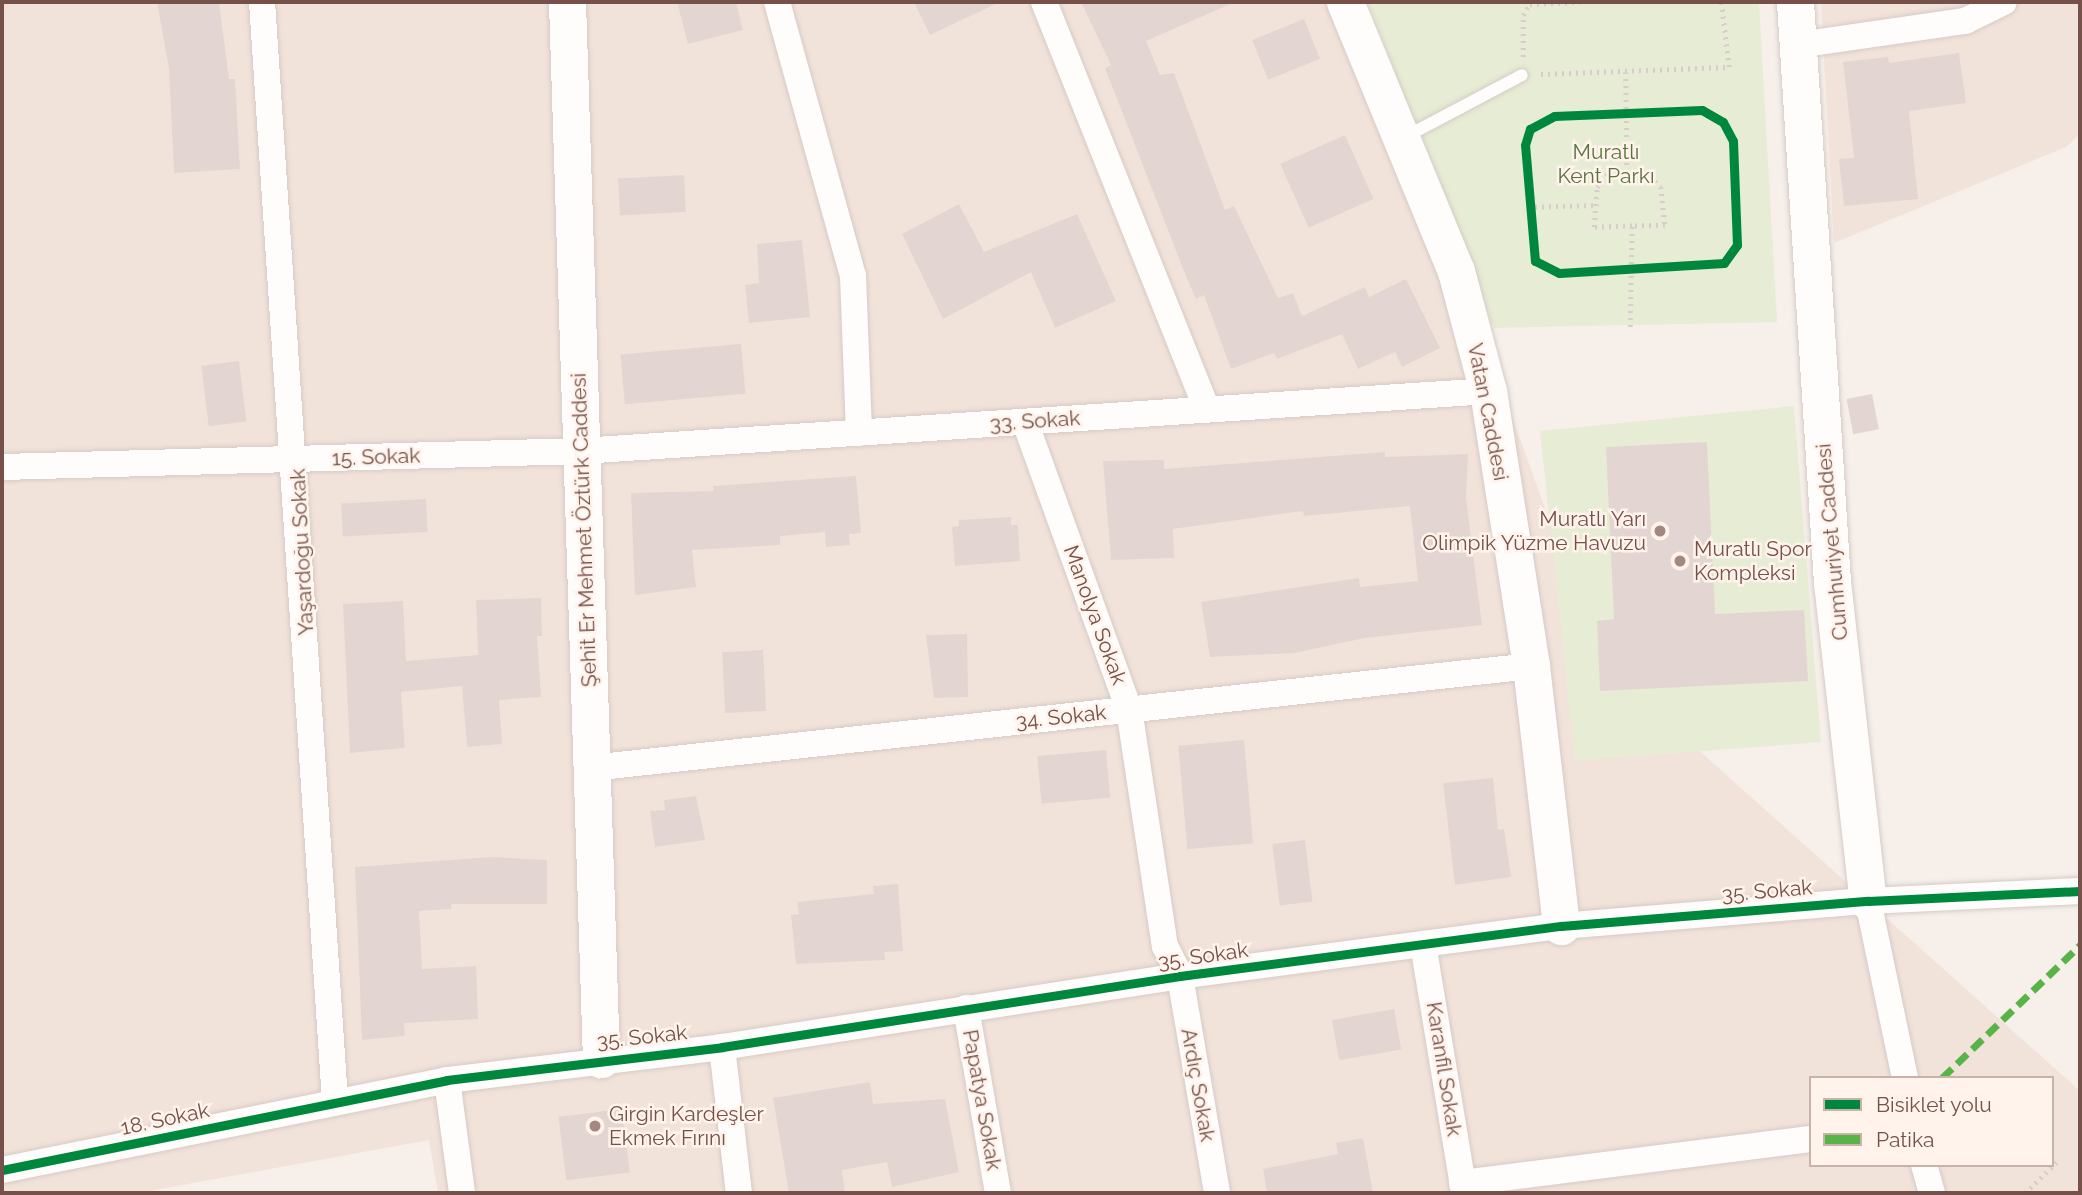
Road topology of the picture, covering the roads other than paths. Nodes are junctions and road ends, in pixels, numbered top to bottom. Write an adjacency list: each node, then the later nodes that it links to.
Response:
1 (262, 2): 16 (street, Yaşardoğu Sokak)
2 (567, 2): 15 (street, Şehit Er Mehmet Öztürk Caddesi)
3 (777, 2): 14 (street)
4 (1044, 2): 12 (street)
5 (1345, 2): 10 (street, Vatan Caddesi)
6 (1795, 2): 8 (street, Cumhuriyet Caddesi)
7 (2004, 2): 8 (street)
8 (1798, 45): 22 (street, Cumhuriyet Caddesi)
9 (1522, 75): 10 (lane)
10 (1401, 139): 11 (street, Vatan Caddesi)
11 (1488, 391): 12 (street, 33. Sokak); 18 (street, Vatan Caddesi)
12 (1207, 410): 13 (street, 33. Sokak)
13 (1025, 422): 14 (street, 33. Sokak); 19 (street, Manolya Sokak)
14 (859, 432): 15 (street, 33. Sokak)
15 (581, 451): 16 (street, 15. Sokak); 20 (street, Şehit Er Mehmet Öztürk Caddesi)
16 (296, 459): 17 (street, 15. Sokak); 31 (street, Yaşardoğu Sokak)
17 (2, 467)
18 (1531, 666): 19 (street, 34. Sokak); 23 (street, Vatan Caddesi)
19 (1129, 709): 20 (street, 34. Sokak); 25 (street, Manolya Sokak)
20 (591, 768): 28 (street, Şehit Er Mehmet Öztürk Caddesi)
21 (2080, 891): 22 (street, 35. Sokak)
22 (1868, 901): 23 (street, 35. Sokak); 29 (street, Cumhuriyet Caddesi)
23 (1561, 926): 24 (street, 35. Sokak)
24 (1423, 944): 25 (street, 35. Sokak); 35 (street, Karanfil Sokak)
25 (1180, 976): 26 (street, 35. Sokak); 39 (street, Ardıç Sokak)
26 (966, 1008): 27 (street, 35. Sokak); 38 (street, Papatya Sokak)
27 (722, 1046): 28 (street, 35. Sokak); 37 (street)
28 (601, 1059): 30 (street, 35. Sokak)
29 (1905, 1076)
30 (447, 1080): 31 (street, 35. Sokak); 36 (street)
31 (335, 1102): 34 (street, 18. Sokak)
32 (1809, 1139): 35 (street)
33 (1925, 1167): 40 (street)
34 (2, 1170)
35 (1463, 1188)
36 (462, 1193)
37 (739, 1193)
38 (998, 1193)
39 (1217, 1193)
40 (1932, 1193)

